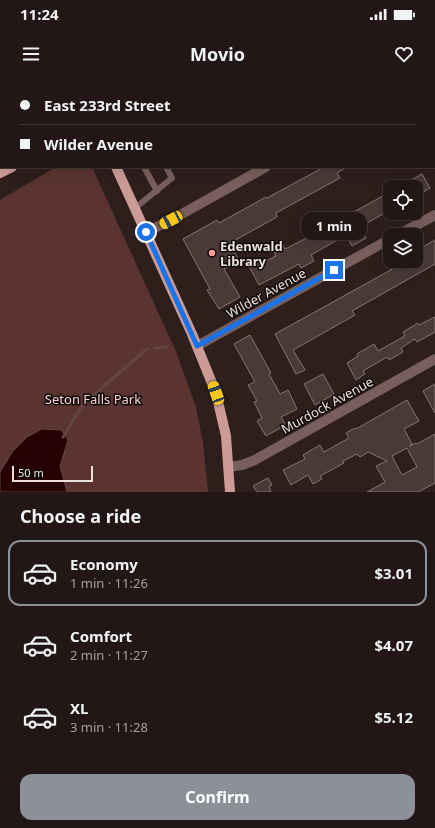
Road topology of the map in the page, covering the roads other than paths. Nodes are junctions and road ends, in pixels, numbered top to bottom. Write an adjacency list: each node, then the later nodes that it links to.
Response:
1 (10, 168): 6 (main road)
2 (116, 168): 8 (main road)
3 (145, 168): 7 (lane)
4 (167, 168): 7 (lane)
5 (264, 168): 11 (street)
6 (0, 173)
7 (157, 191): 8 (lane)
8 (135, 208): 11 (main road)
9 (435, 214): 10 (street)
10 (410, 228)
11 (146, 232): 13 (main road)
12 (383, 244): 13 (street, Wilder Avenue)
13 (197, 346): 15 (main road)
14 (435, 360): 15 (street, Murdock Avenue)
15 (229, 467): 16 (main road)
16 (230, 492)

